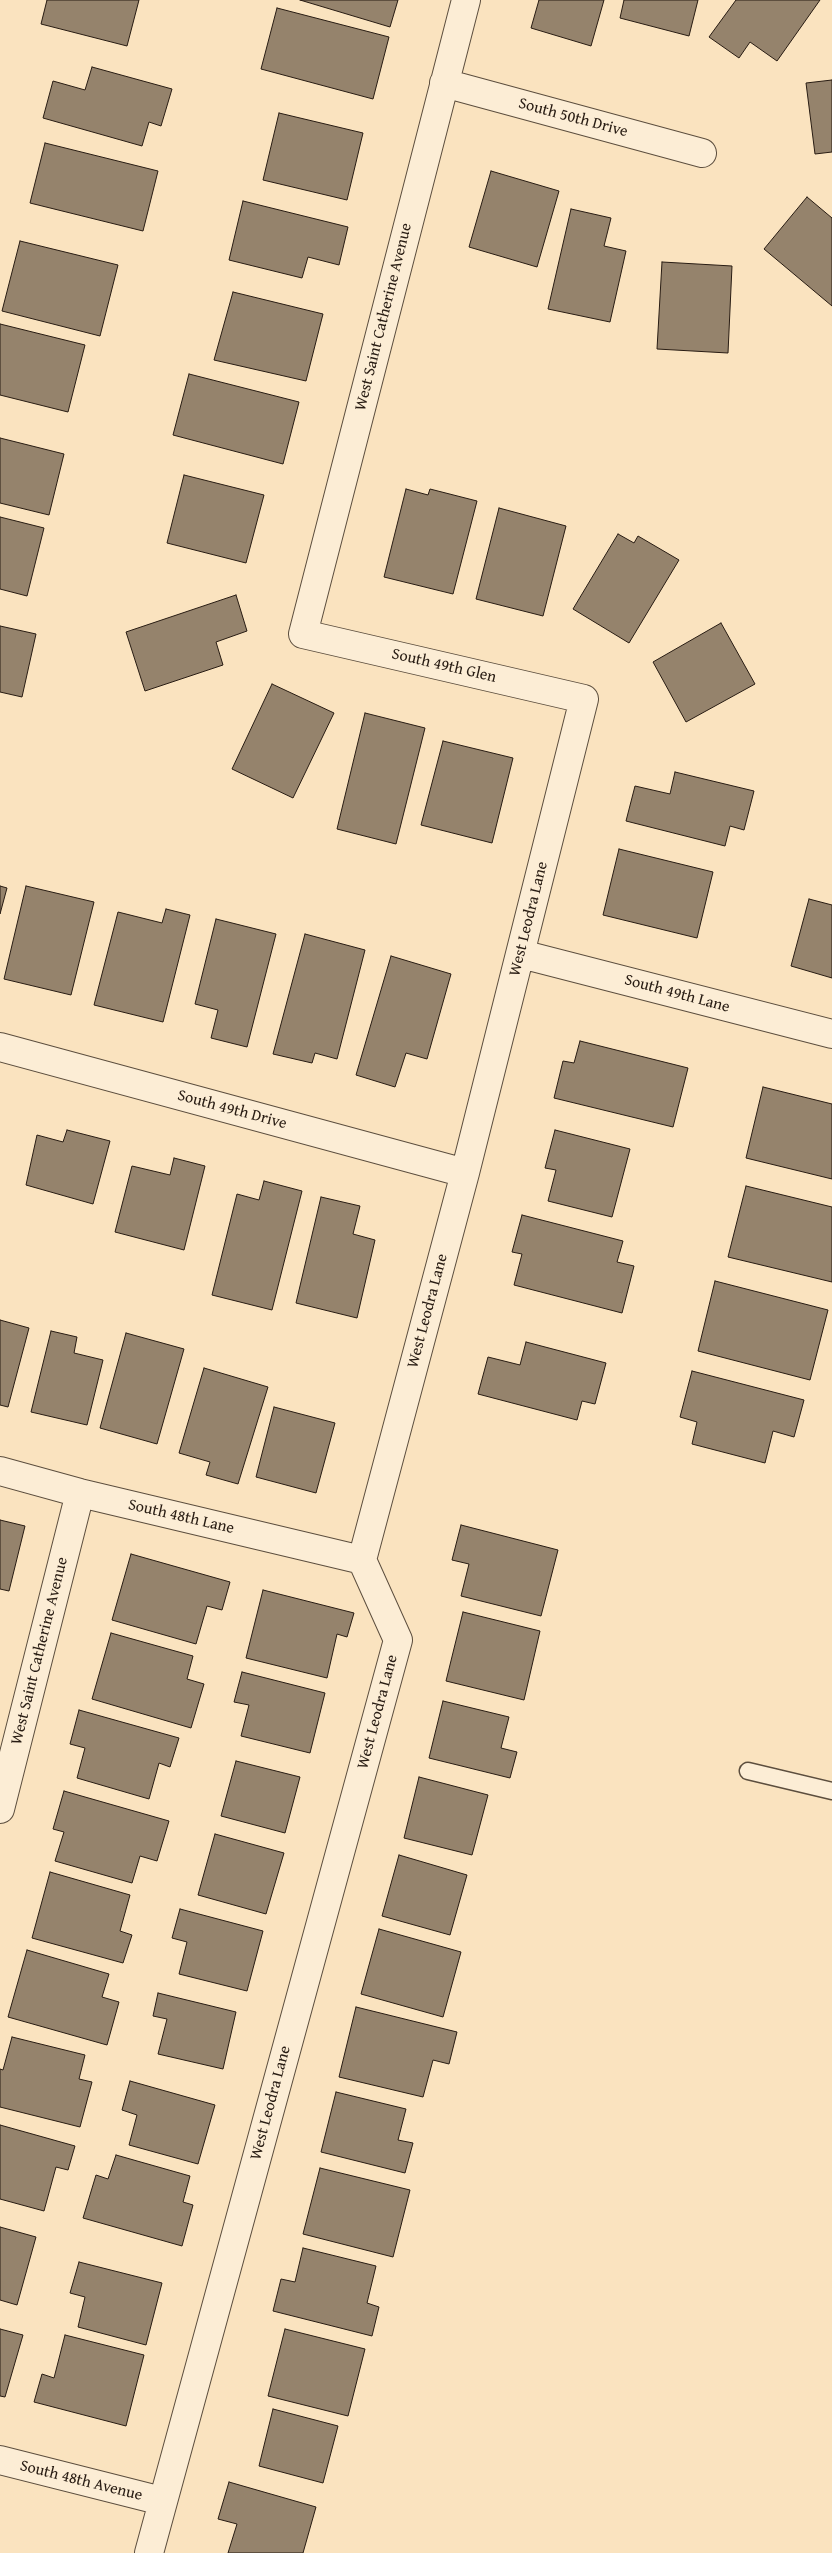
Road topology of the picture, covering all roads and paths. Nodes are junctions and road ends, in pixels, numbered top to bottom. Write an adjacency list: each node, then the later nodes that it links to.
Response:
1 (466, 0): 2 (street, West Saint Catherine Avenue)
2 (444, 82): 3 (street, South 50th Drive); 4 (street, West Saint Catherine Avenue)
3 (702, 153)
4 (303, 634): 5 (street, South 49th Glen)
5 (584, 699): 6 (street, West Leodra Lane)
6 (521, 954): 7 (street, South 49th Lane); 9 (street, West Leodra Lane)
7 (832, 1034)
8 (0, 1046): 9 (street, South 49th Drive)
9 (465, 1173): 12 (street, West Leodra Lane)
10 (0, 1471): 11 (street, South 48th Lane)
11 (80, 1493): 12 (street, South 48th Lane); 15 (street, West Saint Catherine Avenue)
12 (362, 1560): 17 (street, West Leodra Lane)
13 (748, 1771): 14 (lane)
14 (832, 1791)
15 (0, 1809)
16 (0, 2460): 17 (street, South 48th Avenue)
17 (162, 2501): 18 (street, West Leodra Lane)
18 (149, 2553)

